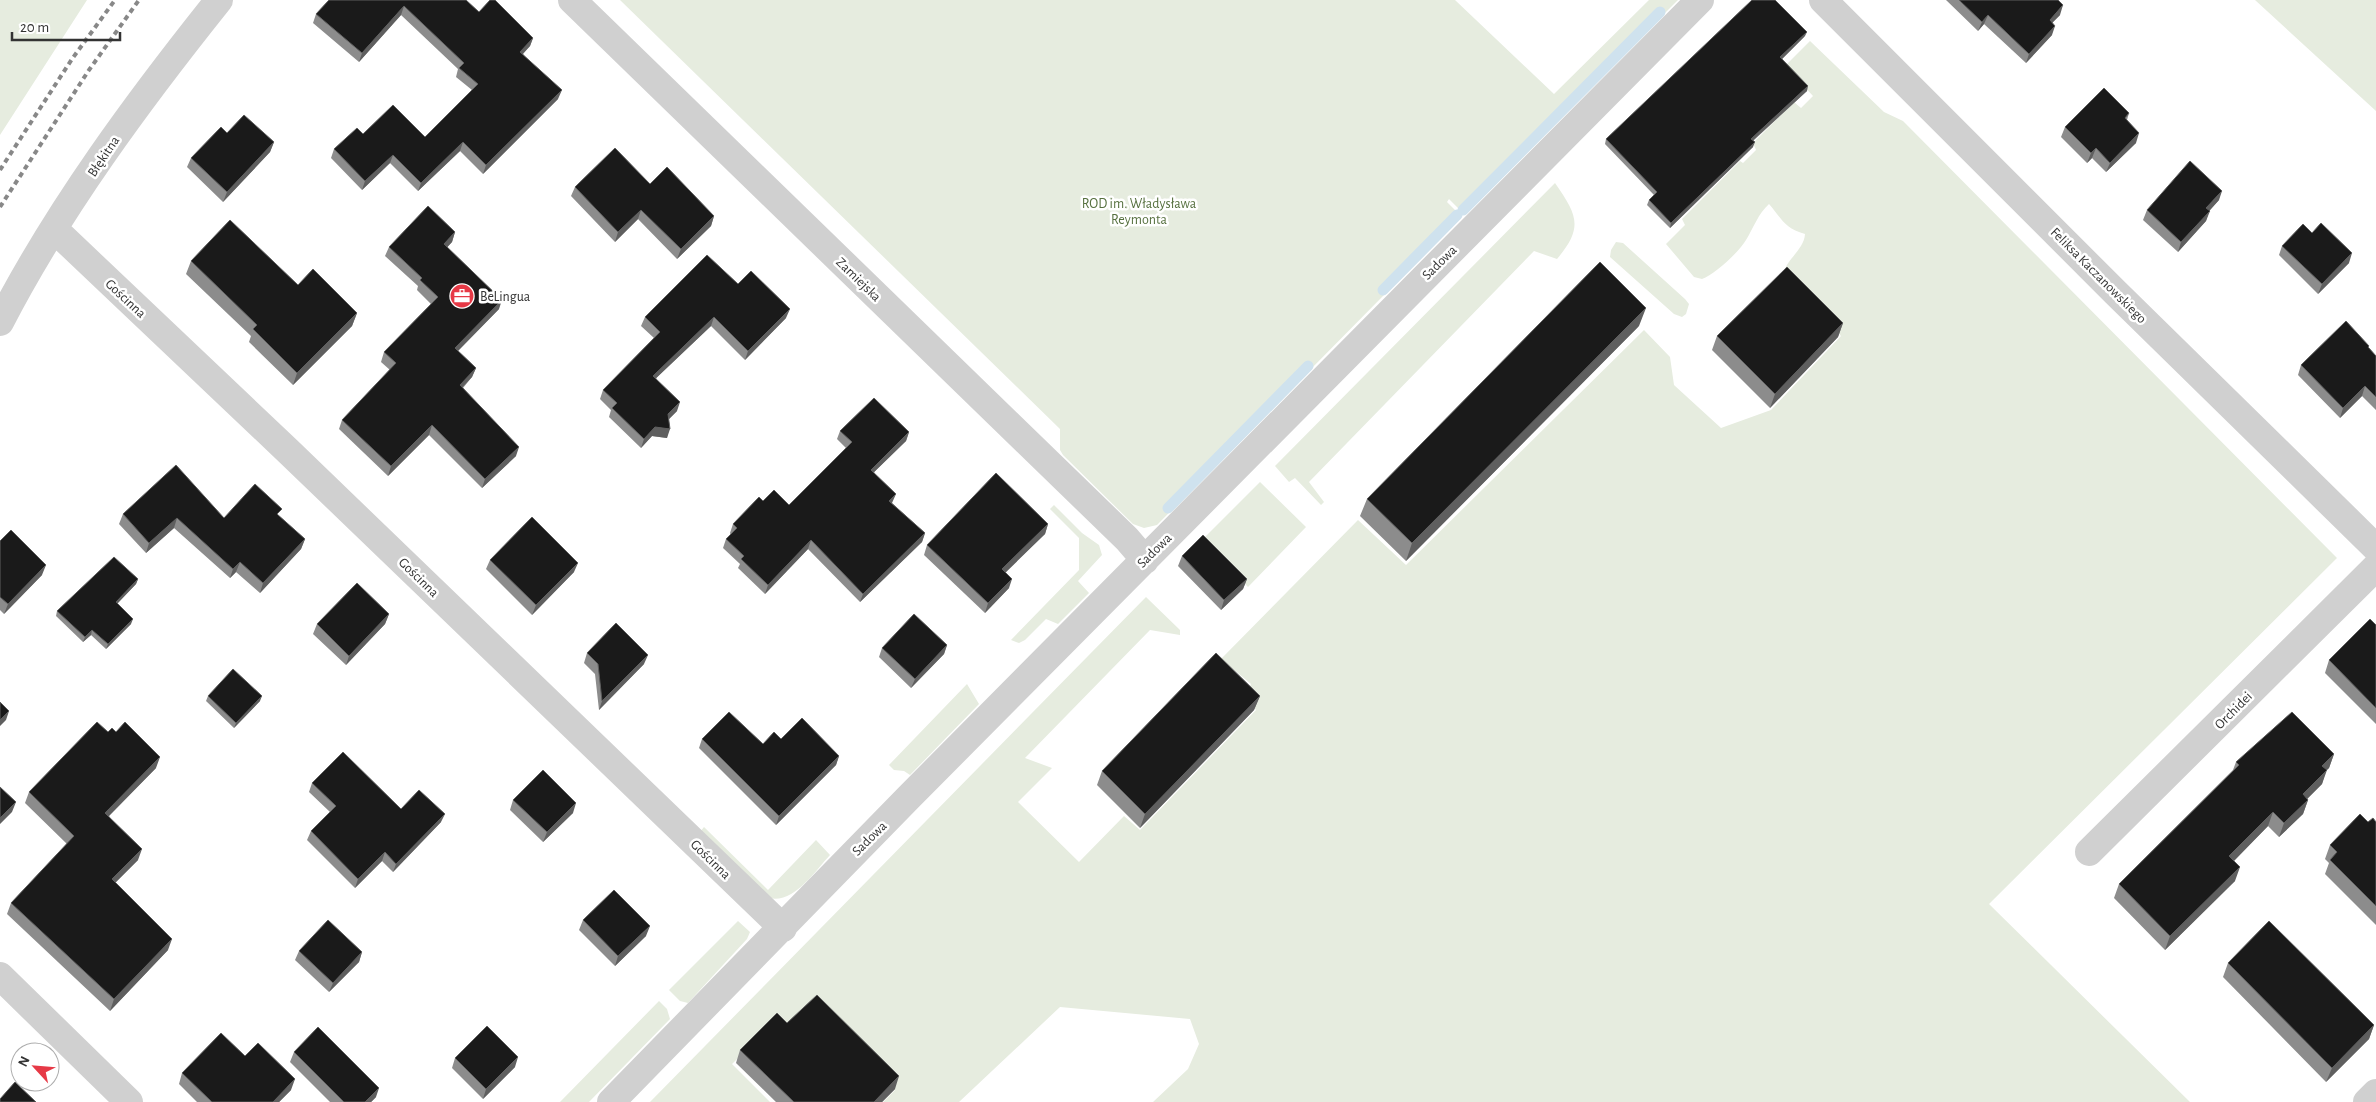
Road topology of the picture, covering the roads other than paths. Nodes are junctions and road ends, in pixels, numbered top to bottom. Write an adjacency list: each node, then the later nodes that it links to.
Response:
1 (219, 0): 5 (street, Błękitna)
2 (572, 0): 8 (street, Zamiejska)
3 (1700, 0): 8 (street, Sadowa)
4 (1823, 0): 7 (street, Feliksa Kaczanowskiego)
5 (54, 229): 6 (street, Błękitna); 11 (street, Gościnna)
6 (0, 322)
7 (2376, 548)
8 (1145, 560): 11 (street, Sadowa)
9 (2376, 567): 10 (street, Orchidei)
10 (2089, 852)
11 (783, 928): 15 (street, Sadowa)
12 (0, 976): 14 (street)
13 (2376, 1093): 16 (street)
14 (128, 1102)
15 (611, 1102)
16 (2367, 1102)

